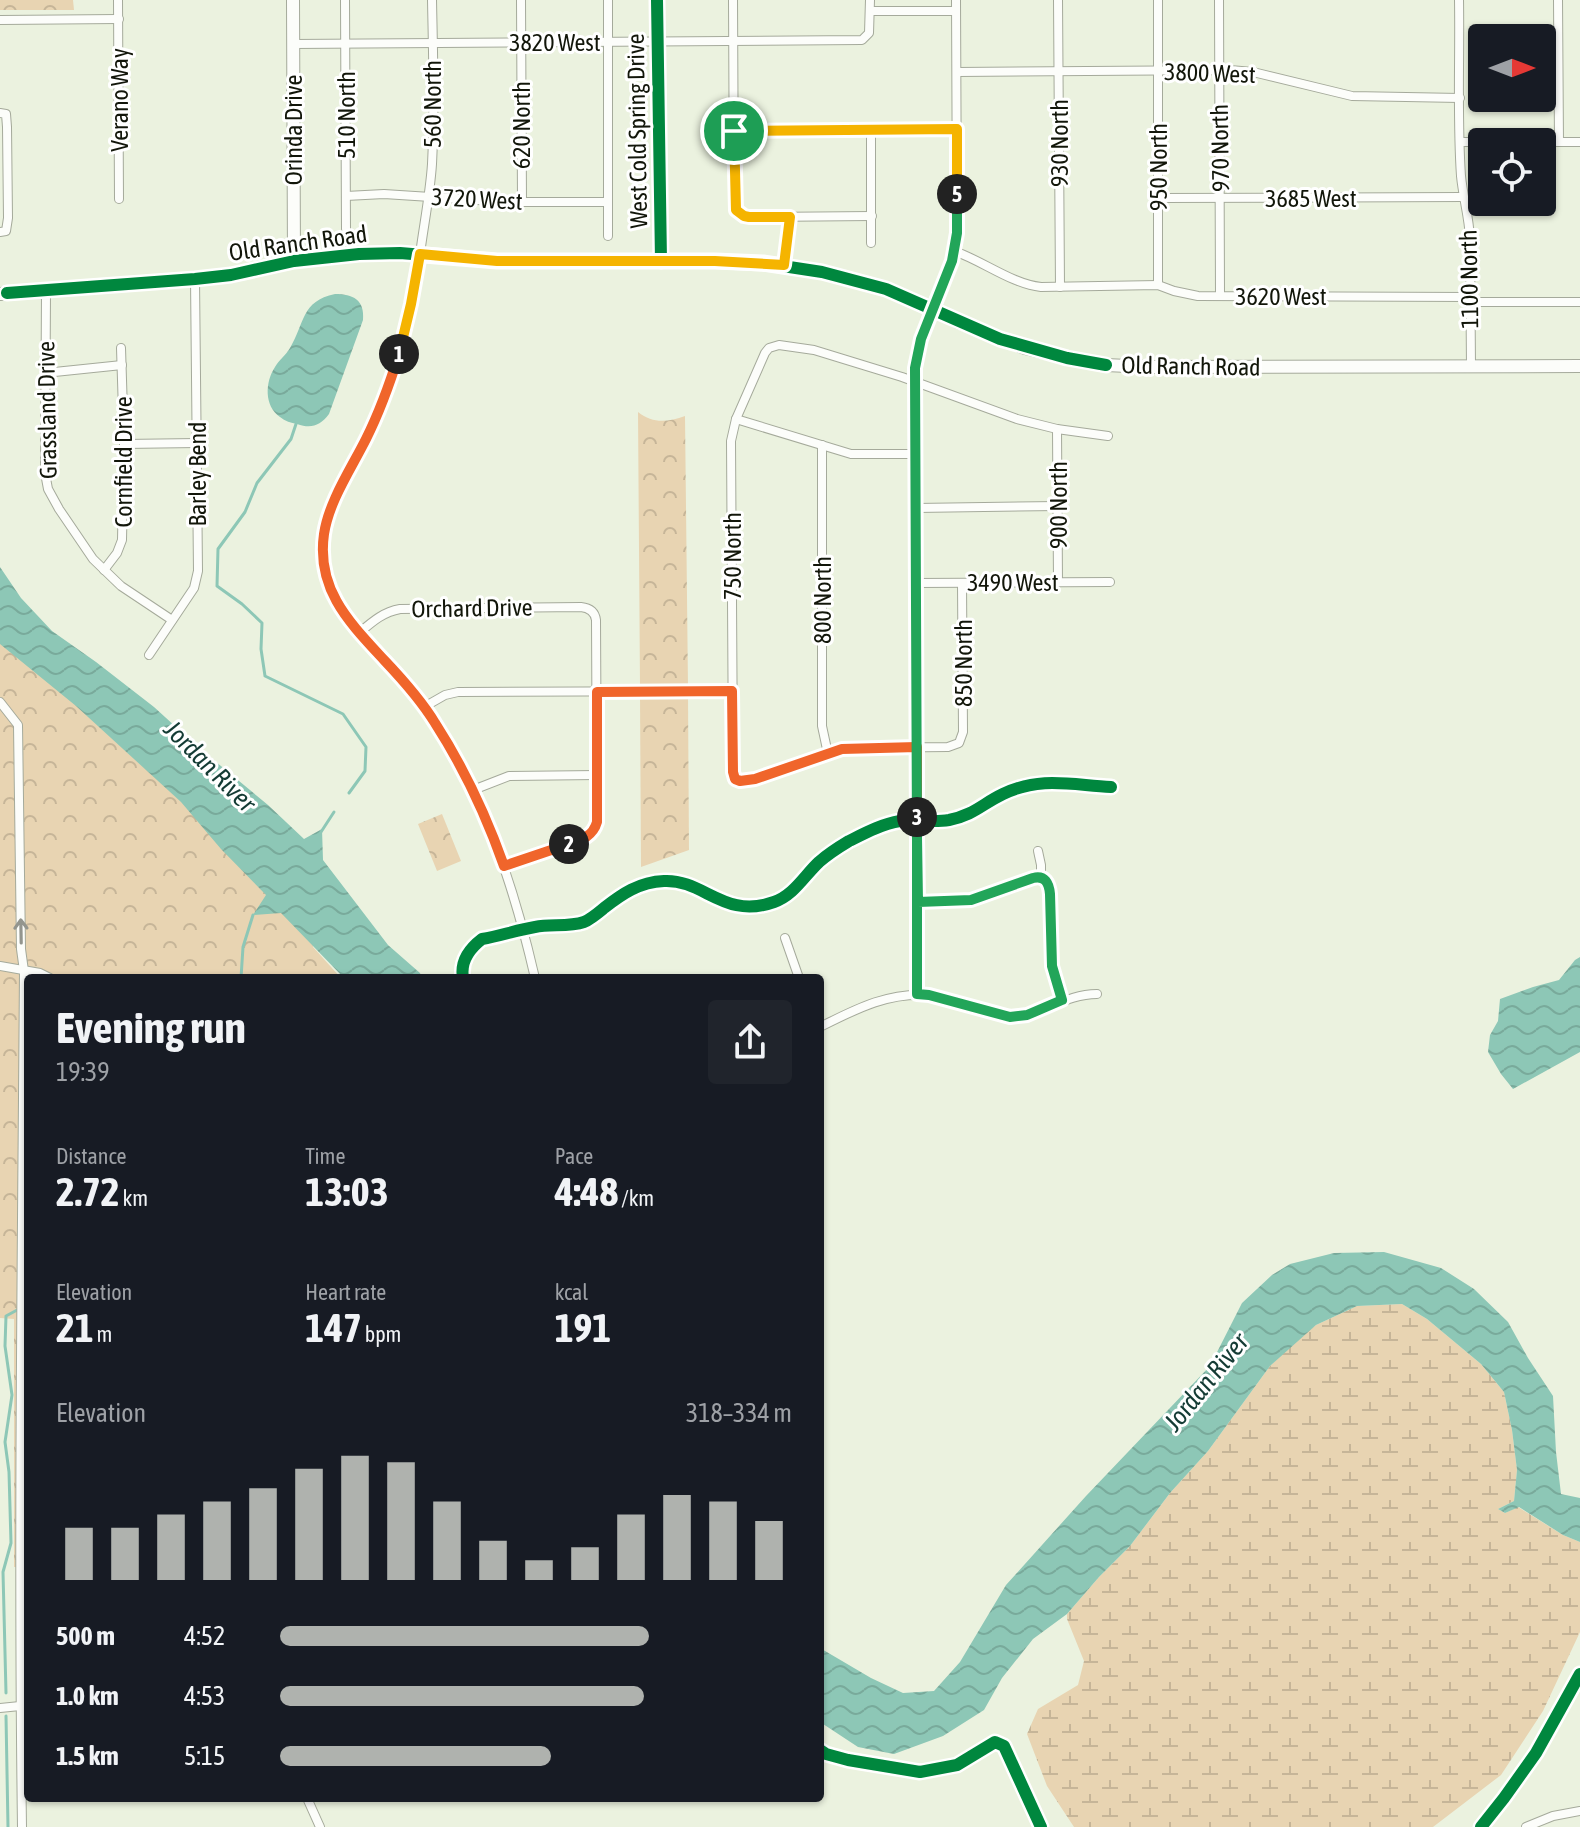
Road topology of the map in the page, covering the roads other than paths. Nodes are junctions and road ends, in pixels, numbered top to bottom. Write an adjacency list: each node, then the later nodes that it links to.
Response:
1 (118, 0): 18 (street, Verano Way)
2 (293, 0): 26 (street, Orinda Drive)
3 (345, 0): 24 (street, 510 North)
4 (432, 0): 25 (street, 560 North)
5 (521, 0): 22 (street, 620 North)
6 (608, 0): 23 (street)
7 (657, 0): 20 (street, West Cold Spring Drive)
8 (733, 0): 21 (street)
9 (870, 0): 16 (street)
10 (956, 0): 17 (street)
11 (1058, 0): 30 (street, 930 North)
12 (1158, 0): 28 (street, 950 North)
13 (1219, 0): 27 (street, 970 North)
14 (1459, 0): 31 (street, 1100 North)
15 (1558, 0): 38 (street)
16 (871, 11): 17 (street); 21 (street, 3820 West)
17 (956, 11): 29 (street)
18 (119, 19): 19 (street); 44 (street, Verano Way)
19 (0, 20)
20 (658, 41): 21 (street, 3820 West); 23 (street, 3820 West); 57 (street, West Cold Spring Drive)
21 (733, 41): 35 (street)
22 (521, 42): 23 (street, 3820 West); 25 (street, 3820 West); 46 (street, 620 North)
23 (608, 42): 47 (street)
24 (346, 43): 25 (street, 3820 West); 26 (street, 3820 West); 40 (street, 510 North)
25 (433, 43): 41 (street, 560 North)
26 (293, 44): 56 (street, Orinda Drive)
27 (1219, 70): 28 (street, 3800 West); 31 (street, 3800 West); 45 (street, 970 North)
28 (1158, 71): 30 (street, 3800 West); 43 (street, 950 North)
29 (957, 72): 30 (street, 3800 West); 33 (street)
30 (1058, 72): 61 (street, 930 North)
31 (1460, 98): 36 (street, 1100 North)
32 (3, 113): 51 (street)
33 (957, 129): 34 (street); 54 (street)
34 (871, 130): 35 (street); 48 (street)
35 (734, 131): 49 (street)
36 (1461, 142): 37 (street); 42 (street, 1100 North)
37 (1468, 142)
38 (1559, 142): 39 (street)
39 (1580, 142)
40 (346, 196): 41 (street, 3720 West); 50 (street, 510 North)
41 (429, 196): 46 (street, 3720 West); 55 (street, 560 North)
42 (1463, 197): 45 (street, 3685 West); 65 (street, 1100 North)
43 (1159, 198): 45 (street, 3685 West); 60 (street, 950 North)
44 (119, 199)
45 (1220, 199): 64 (street, 970 North)
46 (522, 201): 47 (street, 3720 West)
47 (608, 202): 52 (street)
48 (872, 216): 49 (street); 53 (street)
49 (790, 217): 58 (street)
50 (346, 229)
51 (0, 232)
52 (608, 236)
53 (871, 243)
54 (954, 251): 61 (street, 3620 West); 67 (street)
55 (420, 254): 56 (street, Old Ranch Road); 57 (street, Old Ranch Road); 89 (street, 560 North)
56 (294, 261): 59 (street, Old Ranch Road)
57 (661, 261): 58 (street, Old Ranch Road)
58 (784, 265): 67 (street, Old Ranch Road)
59 (195, 279): 62 (street, Old Ranch Road); 77 (street, Barley Bend)
60 (1158, 285): 61 (street, 3620 West); 64 (street, 3620 West)
61 (1060, 287)
62 (46, 291): 63 (street, Old Ranch Road); 72 (street, Grassland Drive)
63 (3, 294)
64 (1220, 296): 65 (street, 3620 West)
65 (1471, 299): 66 (street, 3620 West); 71 (street, 1100 North)
66 (1580, 302)
67 (933, 309): 71 (street, Old Ranch Road); 73 (street)
68 (121, 348): 69 (street, Cornfield Drive)
69 (122, 365): 72 (street); 78 (street, Cornfield Drive)
70 (1580, 366): 71 (street, Old Ranch Road)
71 (1471, 367)
72 (45, 373): 83 (street, Grassland Drive)
73 (915, 382): 74 (street, 750 North); 75 (street); 80 (street)
74 (736, 419): 79 (street); 91 (street, 750 North)
75 (1057, 429): 76 (street); 81 (street, 900 North)
76 (1108, 436)
77 (197, 443): 78 (street); 88 (street, Barley Bend)
78 (124, 444): 83 (street, Cornfield Drive)
79 (822, 445): 80 (street); 96 (street, 800 North)
80 (915, 454): 82 (street)
81 (1058, 506): 82 (street); 84 (street, 900 North)
82 (916, 508): 86 (street)
83 (104, 570): 88 (street, Grassland Drive)
84 (1058, 582): 85 (street, 3490 West); 87 (street, 3490 West)
85 (1110, 582)
86 (916, 583): 87 (street, 3490 West); 95 (street)
87 (962, 583): 95 (street, 850 North)
88 (172, 620): 90 (street, Barley Bend)
89 (359, 633): 92 (street, Orchard Drive); 94 (street, 560 North)
90 (149, 655)
91 (732, 691): 92 (street); 96 (street, 750 North)
92 (597, 692): 94 (street); 97 (street)
93 (0, 702): 105 (street, one-way to 93)
94 (424, 707): 98 (street, 560 North)
95 (917, 747): 96 (street); 102 (street)
96 (828, 754)
97 (597, 775): 98 (street); 100 (street)
98 (473, 790): 100 (street, 560 North)
99 (1038, 851): 101 (street)
100 (504, 866): 108 (street, 560 North)
101 (1041, 877): 102 (street); 112 (street)
102 (918, 902): 110 (street)
103 (785, 938): 109 (street)
104 (0, 966): 105 (street)
105 (24, 971): 106 (street); 107 (street)
106 (24, 974)
107 (42, 974)
108 (534, 974)
109 (798, 974)
110 (917, 994): 112 (street); 113 (street)
111 (1097, 994): 112 (street)
112 (1062, 1000)
113 (824, 1025)
114 (24, 1421): 115 (street)
115 (24, 1640): 116 (street)
116 (20, 1706): 117 (street); 120 (street)
117 (0, 1708)
118 (309, 1802): 121 (street)
119 (1580, 1811): 122 (street)
120 (22, 1827)
121 (320, 1827)
122 (1526, 1827)

